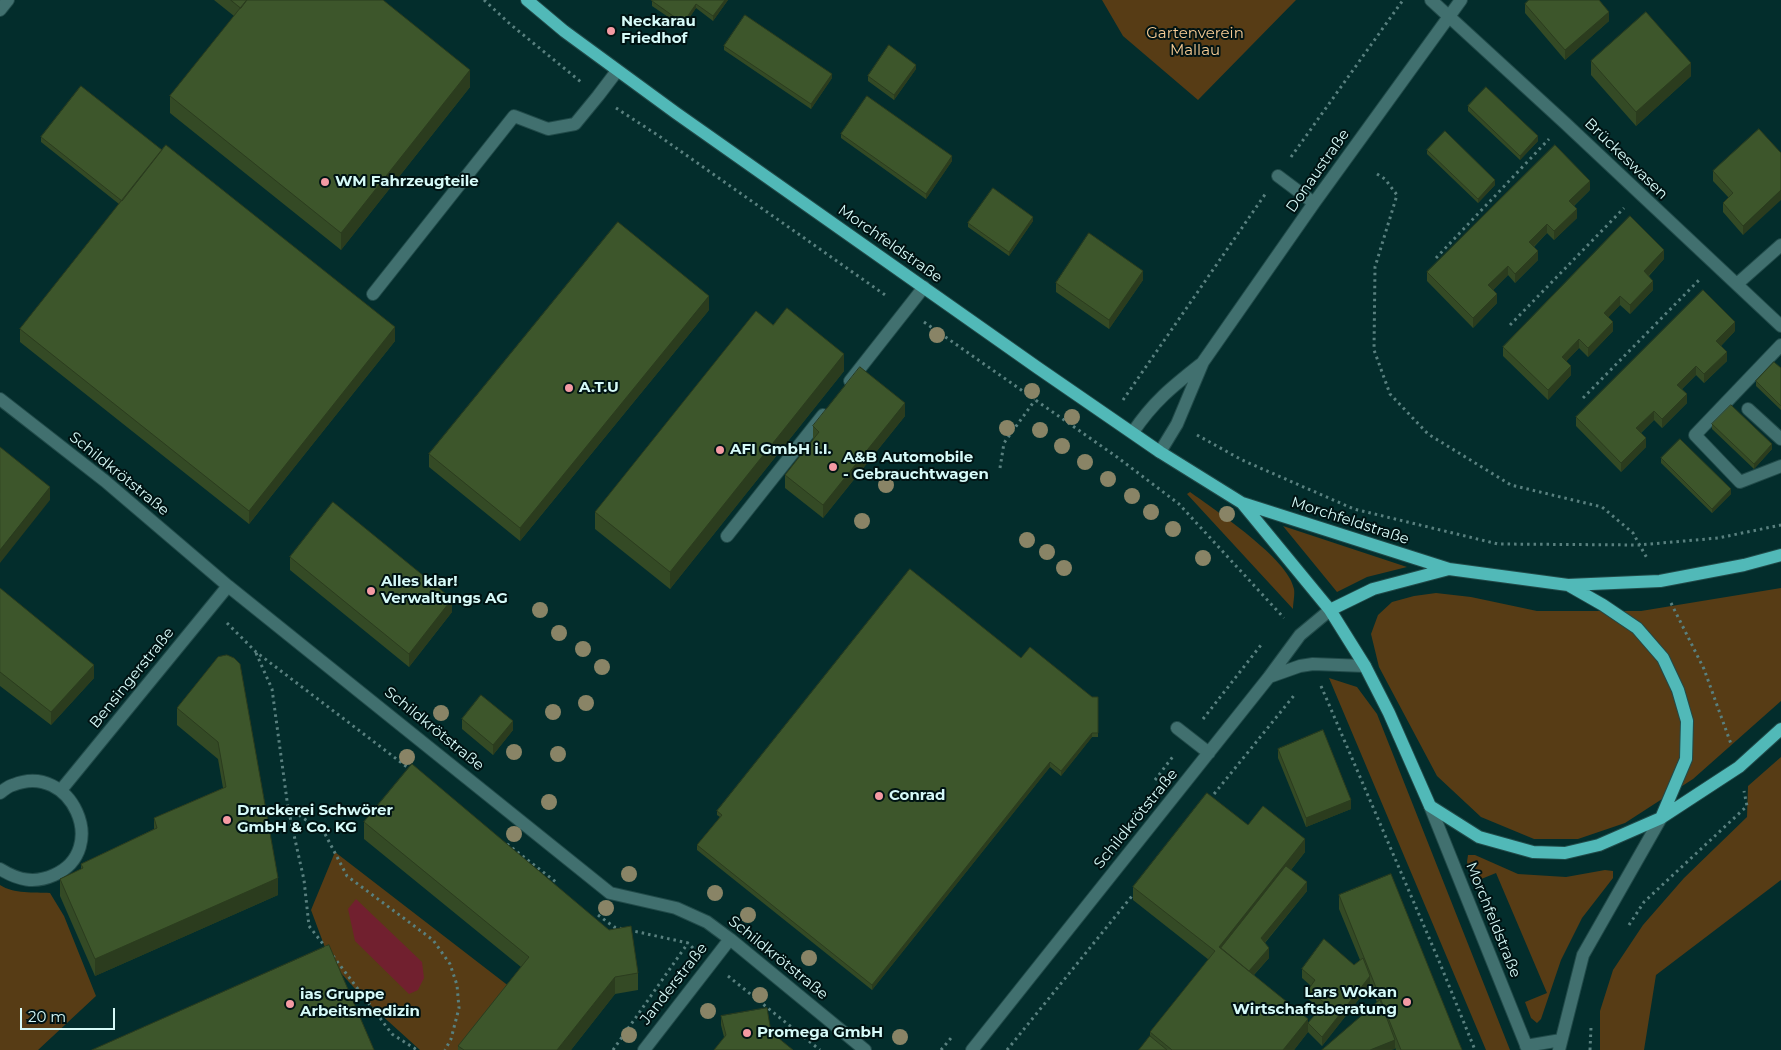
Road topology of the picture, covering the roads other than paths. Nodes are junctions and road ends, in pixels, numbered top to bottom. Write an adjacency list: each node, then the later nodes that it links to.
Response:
1 (8, 0): 5 (street)
2 (1431, 0): 6 (street, Brückeswasen)
3 (1462, 0): 6 (street, Donaustraße)
4 (530, 1): 7 (main road, Morchfeldstraße)
5 (0, 10)
6 (1449, 16): 9 (street, Donaustraße); 11 (street, Brückeswasen)
7 (616, 71): 12 (main road, Morchfeldstraße); 13 (street)
8 (1278, 176): 9 (street)
9 (1314, 203): 16 (street, Donaustraße)
10 (1781, 245): 11 (street)
11 (1737, 284): 14 (street, Brückeswasen)
12 (924, 287): 17 (street); 21 (main road, Morchfeldstraße)
13 (373, 294)
14 (1781, 326)
15 (1781, 345): 24 (street)
16 (1202, 362): 21 (street, Donaustraße); 23 (street, Donaustraße)
17 (845, 388)
18 (0, 399): 30 (street, Schildkrötstraße)
19 (832, 403): 26 (street)
20 (1748, 409): 22 (street)
21 (1133, 432): 23 (main road, Morchfeldstraße)
22 (1781, 440)
23 (1160, 452): 25 (main road, Morchfeldstraße)
24 (1781, 466)
25 (1242, 503): 28 (main road, Morchfeldstraße); 31 (main road, Morchfeldstraße)
26 (727, 536)
27 (1781, 555): 29 (main road)
28 (1449, 569): 29 (main road, Morchfeldstraße); 31 (main road, Morchfeldstraße)
29 (1568, 585): 40 (main road, Morchfeldstraße)
30 (228, 586): 37 (street, Bensingerstraße); 42 (street, Schildkrötstraße)
31 (1330, 610): 32 (main road, Morchfeldstraße); 33 (street, Schildkrötstraße)
32 (1365, 666): 33 (street); 39 (main road, Morchfeldstraße)
33 (1269, 677): 36 (street, Schildkrötstraße)
34 (1177, 728): 36 (street)
35 (1781, 729): 40 (main road)
36 (1209, 752): 47 (street, Schildkrötstraße)
37 (61, 790): 38 (street); 41 (street)
38 (0, 793)
39 (1430, 806): 40 (main road, Morchfeldstraße); 44 (street, Morchfeldstraße)
40 (1660, 818): 43 (street, Morchfeldstraße)
41 (0, 869)
42 (730, 939): 45 (street, Janderstraße); 46 (street, Schildkrötstraße)
43 (1560, 1045): 44 (street, Morchfeldstraße)
44 (1527, 1048)
45 (644, 1050)
46 (865, 1050)
47 (972, 1050)

